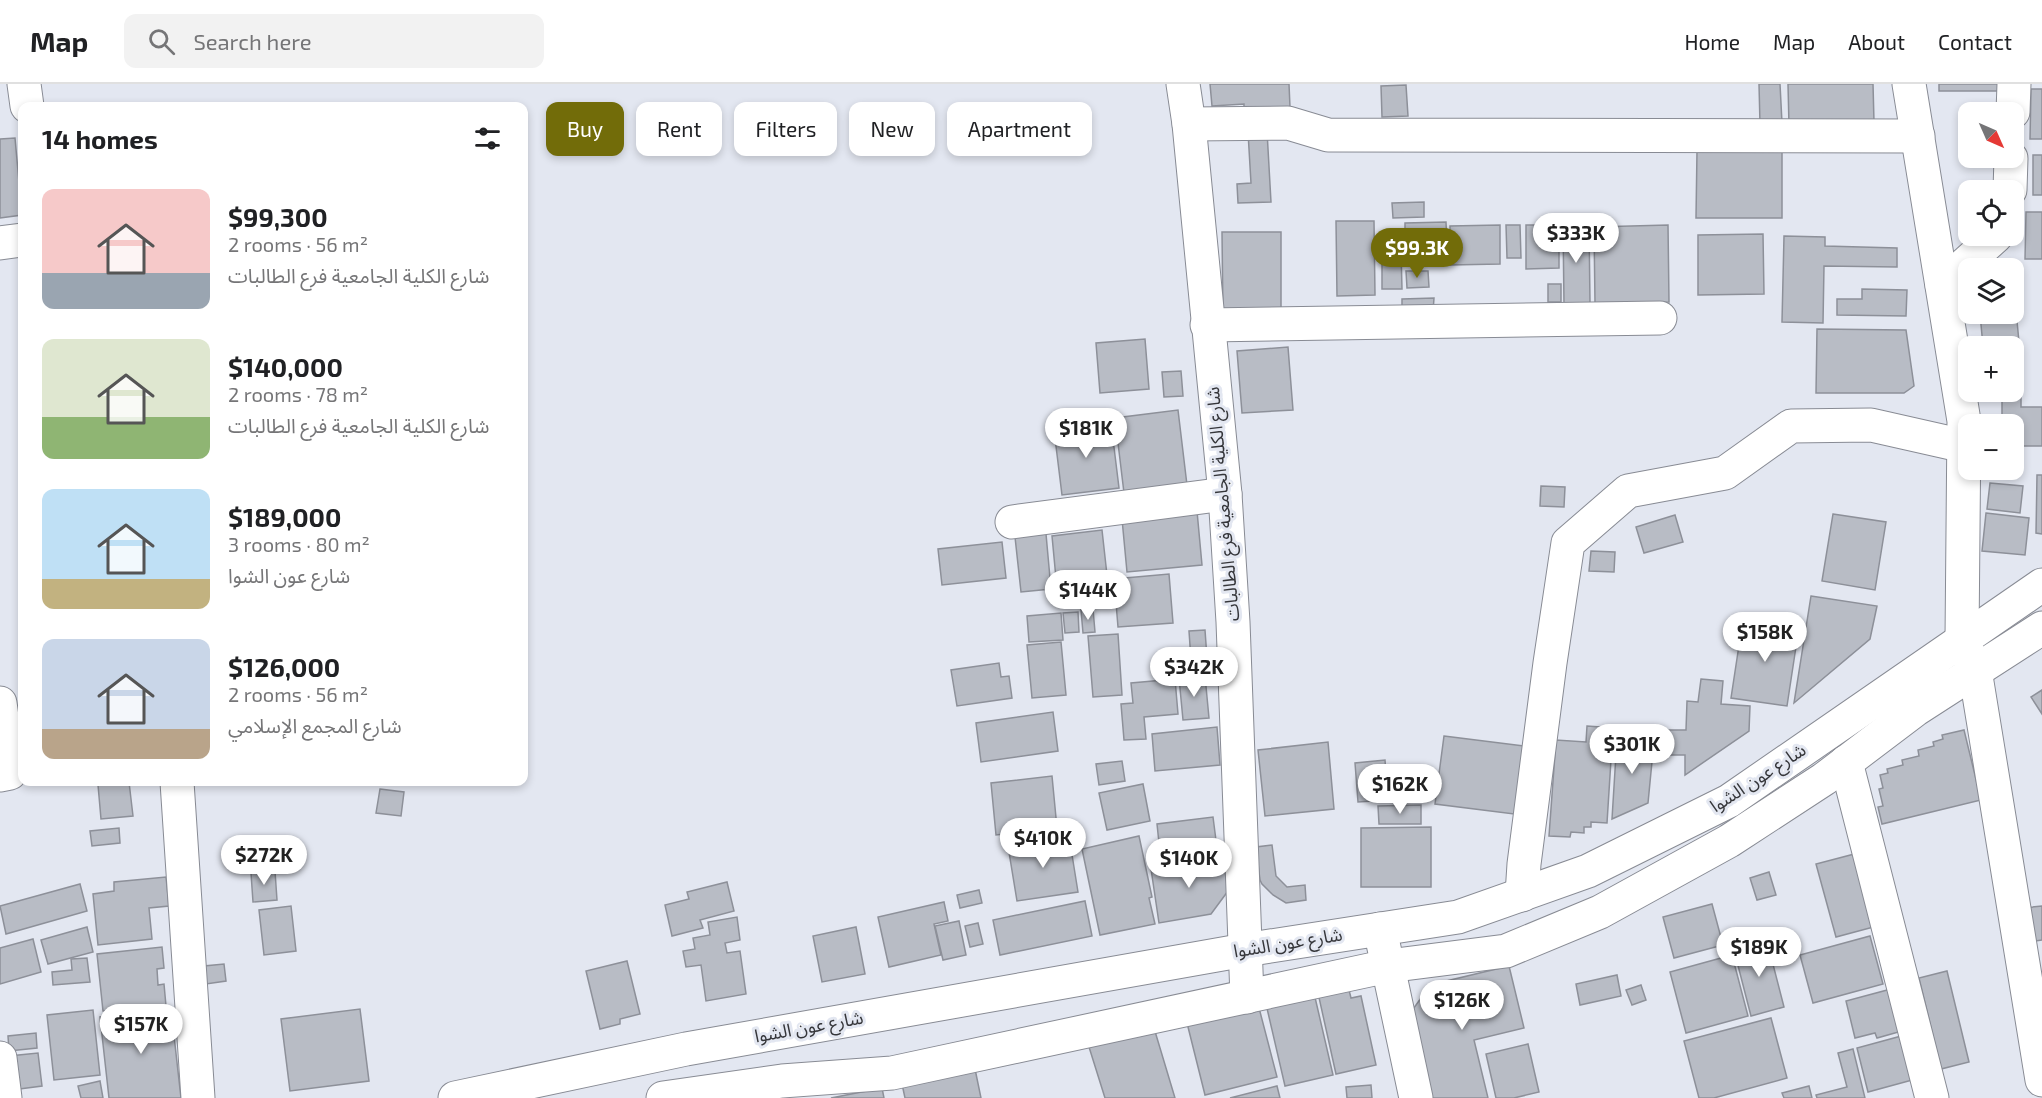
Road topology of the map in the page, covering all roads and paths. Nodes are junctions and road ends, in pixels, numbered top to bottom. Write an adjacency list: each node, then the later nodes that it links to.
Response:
1 (24, 84): 5 (street)
2 (1183, 84): 7 (street, شارع الكلية الجامعية فرع الطالبات)
3 (1909, 84): 8 (street)
4 (2014, 84): 6 (street)
5 (26, 102)
6 (2013, 102)
7 (1189, 124): 8 (street); 14 (street, شارع الكلية الجامعية فرع الطالبات)
8 (1918, 136): 12 (street)
9 (18, 241): 10 (street)
10 (0, 243)
11 (1985, 246): 12 (street)
12 (1942, 285): 15 (street)
13 (1660, 318): 14 (street)
14 (1207, 325): 18 (street, شارع الكلية الجامعية فرع الطالبات)
15 (1963, 414)
16 (1958, 445): 28 (street)
17 (1964, 480): 22 (street)
18 (1225, 494): 19 (street); 30 (street, شارع الكلية الجامعية فرع الطالبات)
19 (1012, 522)
20 (2042, 585): 22 (street, شارع عون الشوا)
21 (2042, 628): 23 (street, شارع عون الشوا)
22 (1962, 639): 23 (street); 28 (street, شارع عون الشوا)
23 (1975, 670): 25 (street, شارع عون الشوا); 34 (street)
24 (0, 703): 26 (street)
25 (1846, 762): 31 (street, شارع عون الشوا); 40 (street)
26 (0, 775)
27 (177, 786): 37 (street)
28 (1522, 895): 29 (street, شارع عون الشوا)
29 (1380, 929): 30 (street, شارع عون الشوا); 31 (street)
30 (1245, 950): 32 (street, شارع الكلية الجامعية فرع الطالبات); 38 (street, شارع عون الشوا)
31 (1388, 966): 32 (street, شارع عون الشوا); 39 (street)
32 (1247, 997): 35 (street, شارع عون الشوا)
33 (0, 1058): 36 (street)
34 (2042, 1080)
35 (674, 1097)
36 (5, 1098)
37 (198, 1098)
38 (455, 1098)
39 (1416, 1098)
40 (1932, 1098)

